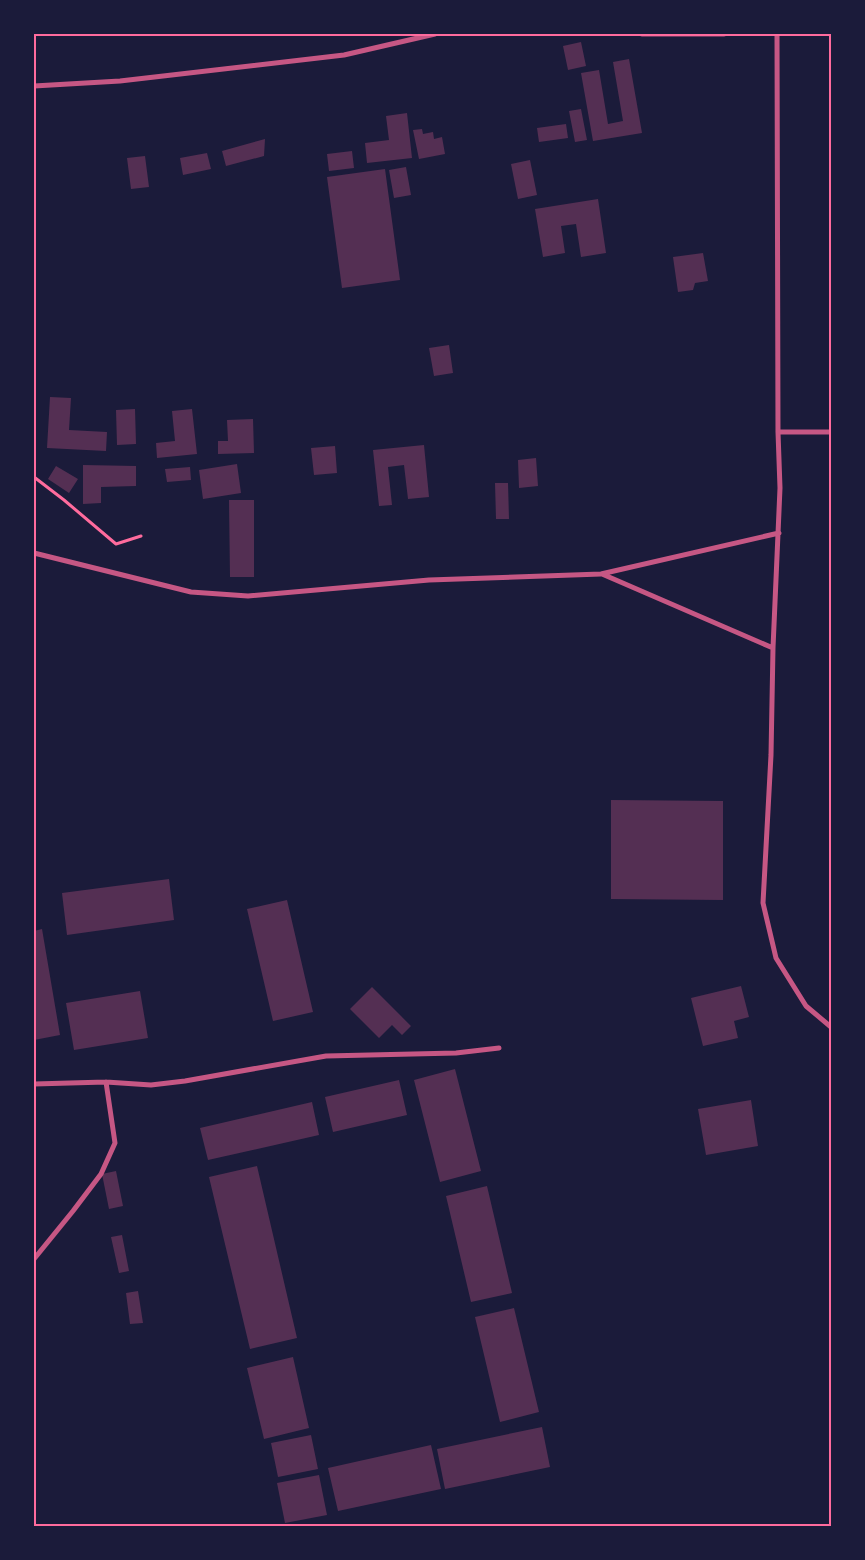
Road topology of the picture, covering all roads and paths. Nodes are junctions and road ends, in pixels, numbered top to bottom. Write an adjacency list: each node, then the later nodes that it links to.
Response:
1 (436, 34): 5 (street)
2 (642, 34): 3 (street)
3 (724, 34)
4 (777, 34): 6 (street)
5 (34, 86)
6 (778, 432): 7 (street); 9 (street)
7 (831, 432)
8 (34, 477): 10 (path)
9 (779, 533): 12 (street); 13 (street)
10 (141, 536)
11 (34, 553): 12 (street)
12 (601, 574): 13 (street)
13 (773, 648): 14 (street)
14 (831, 1027)
15 (499, 1048): 16 (street)
16 (106, 1082): 17 (street); 19 (street)
17 (34, 1084)
18 (34, 1247): 19 (street)
19 (41, 1250): 20 (street)
20 (34, 1259)

